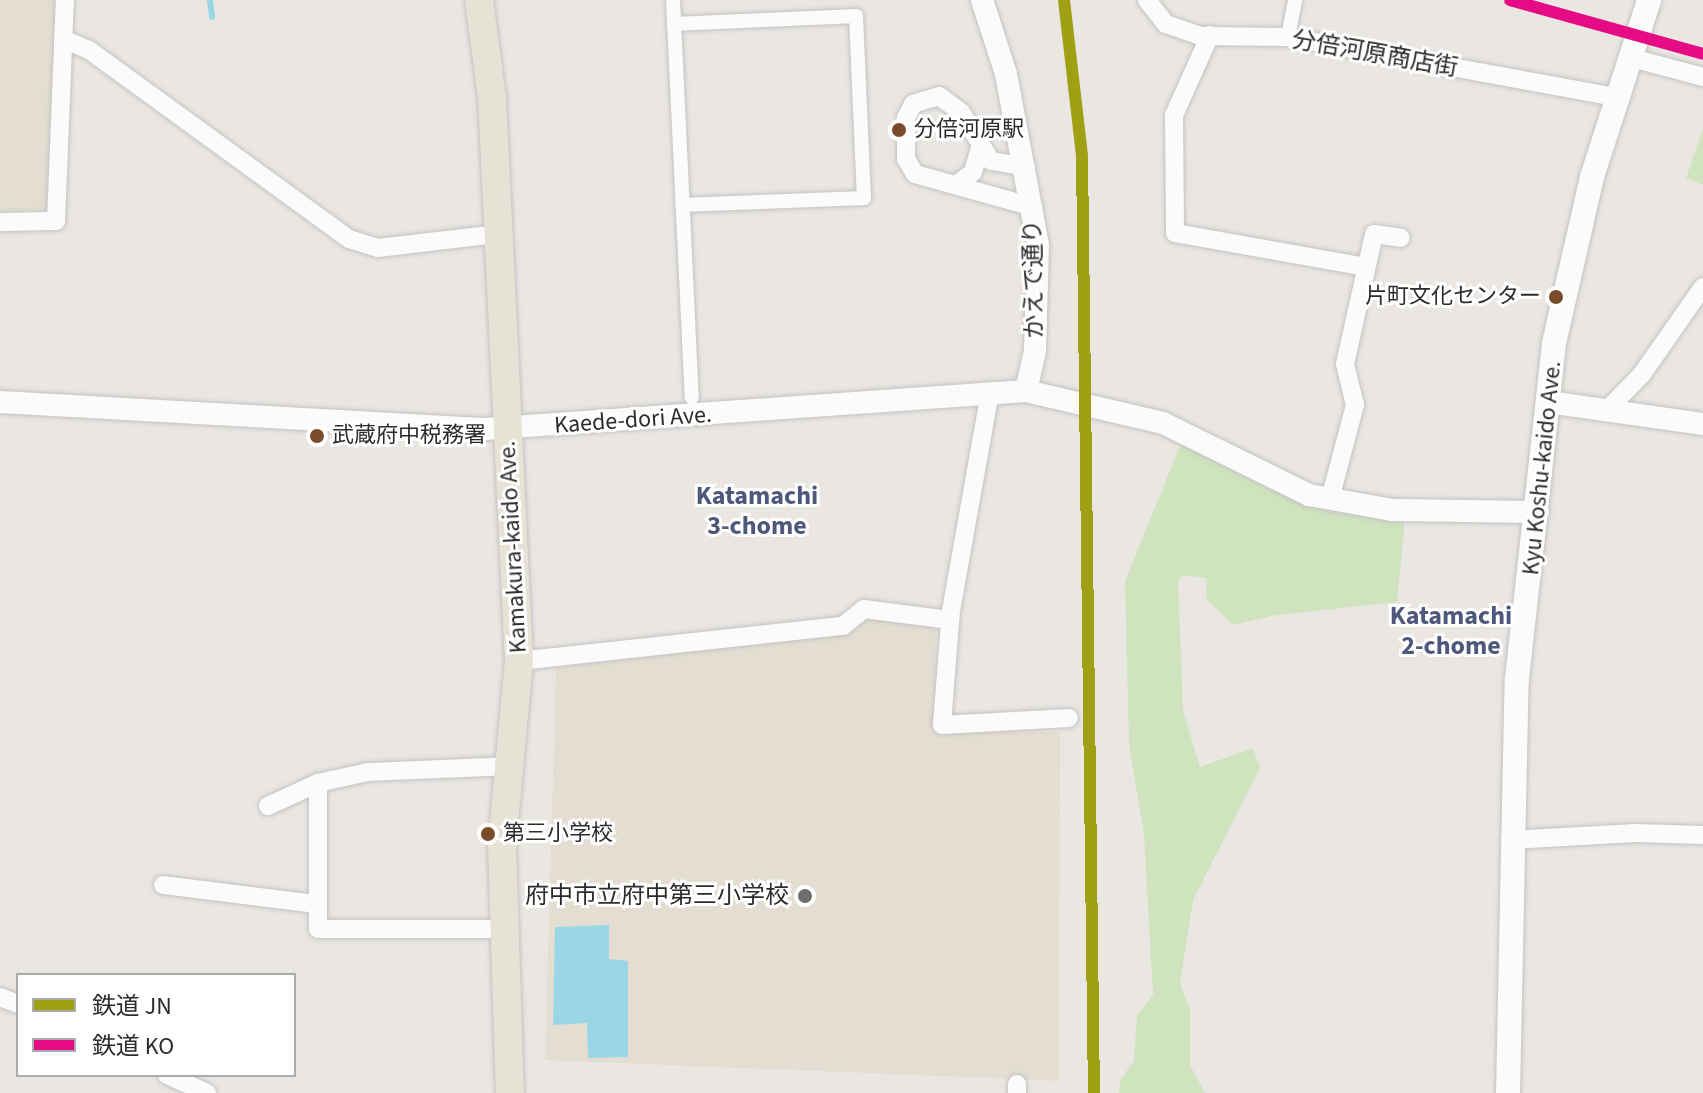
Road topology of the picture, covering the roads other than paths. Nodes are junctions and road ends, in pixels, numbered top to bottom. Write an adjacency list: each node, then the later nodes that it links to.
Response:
1 (65, 0): 11 (street)
2 (479, 0): 21 (main road, Kamakura-kaido Ave.)
3 (673, 0): 8 (street)
4 (982, 0): 16 (street, かえで通り)
5 (1147, 0): 9 (street, 分倍河原商店街)
6 (1295, 0): 10 (street)
7 (1649, 0): 12 (main road, Kyu Koshu-kaido Ave.)
8 (674, 24): 18 (street); 18 (street)
9 (1210, 35): 10 (street, 分倍河原商店街); 23 (street)
10 (1288, 37): 14 (street, 分倍河原商店街)
11 (63, 39): 20 (street); 21 (street)
12 (1628, 57): 13 (street); 14 (main road, Kyu Koshu-kaido Ave.)
13 (1703, 77)
14 (1615, 97): 29 (main road, Kyu Koshu-kaido Ave.)
15 (980, 147): 16 (street); 17 (street); 17 (street)
16 (1026, 167): 19 (street, かえで通り)
17 (956, 185): 19 (street)
18 (682, 205): 27 (street)
19 (1033, 207): 25 (street, かえで通り)
20 (0, 222)
21 (498, 234): 32 (main road, Kamakura-kaido Ave.)
22 (1401, 238): 23 (street)
23 (1365, 267): 33 (street)
24 (1703, 287): 30 (street)
25 (1026, 391): 26 (street, Kaede-dori Ave.); 33 (street, Kaede-dori Ave.)
26 (990, 392): 32 (street, Kaede-dori Ave.); 35 (street)
27 (692, 398)
28 (0, 402): 32 (street, Kaede-dori Ave.)
29 (1548, 402): 30 (street); 34 (main road, Kyu Koshu-kaido Ave.)
30 (1607, 410): 31 (street)
31 (1703, 424)
32 (507, 428): 36 (main road, Kamakura-kaido Ave.)
33 (1330, 499): 34 (street, Kaede-dori Ave.)
34 (1538, 512): 42 (main road, Kyu Koshu-kaido Ave.)
35 (950, 620): 36 (street); 37 (street)
36 (519, 661): 38 (main road, Kamakura-kaido Ave.)
37 (1069, 718)
38 (510, 766): 39 (street); 45 (main road, Kamakura-kaido Ave.)
39 (318, 783): 40 (street); 44 (street)
40 (268, 806)
41 (1703, 835): 42 (street)
42 (1510, 840): 49 (main road, Kyu Koshu-kaido Ave.)
43 (163, 885): 44 (street)
44 (316, 904): 45 (street)
45 (506, 929): 48 (main road, Kamakura-kaido Ave.)
46 (171, 1077): 47 (street)
47 (207, 1093)
48 (510, 1093)
49 (1508, 1093)

